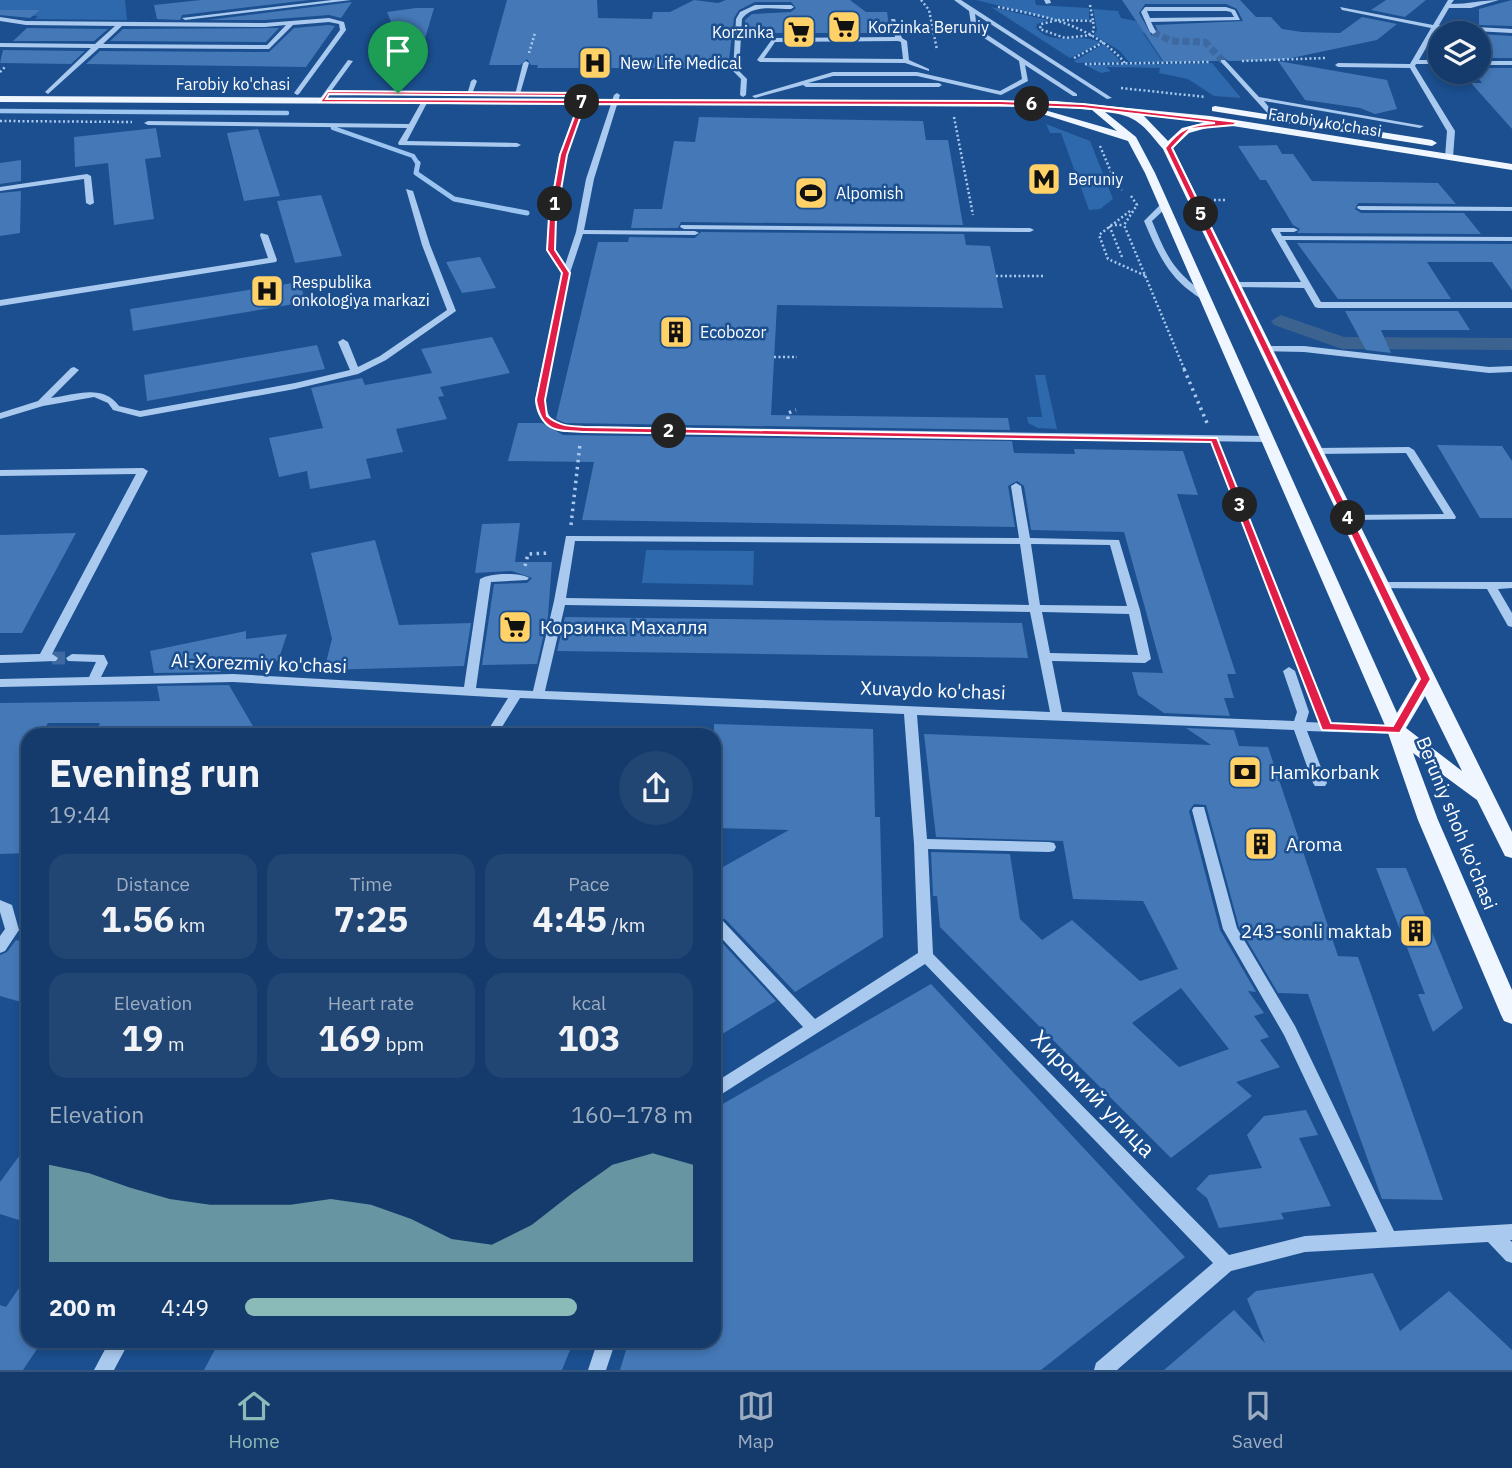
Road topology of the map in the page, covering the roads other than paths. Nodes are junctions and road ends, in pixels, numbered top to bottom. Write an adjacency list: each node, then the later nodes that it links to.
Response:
1 (348, 0): 4 (street)
2 (957, 0): 8 (street)
3 (1496, 0): 5 (street)
4 (341, 1): 10 (street); 13 (street)
5 (1450, 3): 14 (street)
6 (791, 7): 50 (street)
7 (1342, 8): 19 (street)
8 (972, 11): 34 (street); 55 (street)
9 (0, 19): 15 (street)
10 (165, 20)
11 (893, 20): 26 (street)
12 (1147, 20): 12 (street); 24 (street)
13 (336, 21): 16 (street); 46 (street)
14 (1439, 21)
15 (10, 22): 17 (street); 21 (street)
16 (290, 23): 18 (street); 30 (street)
17 (120, 24): 18 (street); 29 (street)
18 (240, 25): 23 (street)
19 (1428, 26)
20 (1491, 30): 22 (street)
21 (0, 31)
22 (1512, 31)
23 (234, 32)
24 (1153, 32)
25 (1428, 38): 39 (street)
26 (899, 39): 32 (street); 32 (street)
27 (228, 40): 30 (street)
28 (0, 46): 29 (street)
29 (96, 46): 30 (street); 45 (street)
30 (221, 47)
31 (350, 61): 53 (street)
32 (906, 61): 47 (street)
33 (1224, 61): 56 (street)
34 (1021, 62): 47 (street); 51 (street)
35 (526, 63): 49 (street)
36 (1428, 63): 39 (street)
37 (1491, 63): 38 (street)
38 (1512, 63)
39 (1412, 64): 40 (street); 73 (street)
40 (1338, 65)
41 (474, 81): 48 (street)
42 (791, 85): 43 (street); 43 (street); 52 (street)
43 (960, 85): 47 (street)
44 (0, 92): 45 (main road, Farobiy ko'chasi)
45 (48, 92): 46 (main road, Farobiy ko'chasi)
46 (297, 93): 53 (main road, Farobiy ko'chasi)
47 (1001, 93): 51 (main road, Farobiy ko'chasi); 52 (main road, Farobiy ko'chasi)
48 (469, 94): 49 (main road, Farobiy ko'chasi); 53 (main road, Farobiy ko'chasi)
49 (517, 94): 54 (main road, Farobiy ko'chasi)
50 (743, 95): 52 (main road, Farobiy ko'chasi); 58 (main road, Farobiy ko'chasi)
51 (1075, 95): 55 (main road, Farobiy ko'chasi); 61 (main road, Beruniy shoh ko'chasi)
52 (755, 96)
53 (325, 97): 57 (main road, Farobiy ko'chasi); 59 (main road, Farobiy ko'chasi)
54 (583, 98): 58 (main road, Farobiy ko'chasi); 59 (main road, Farobiy ko'chasi); 90 (street)
55 (1109, 98): 61 (main road); 62 (main road, Beruniy shoh ko'chasi); 64 (main road, Farobiy ko'chasi)
56 (1255, 98): 63 (street); 64 (street)
57 (0, 99)
58 (616, 99): 60 (main road, Farobiy ko'chasi); 85 (street)
59 (425, 101): 68 (street)
60 (950, 103): 61 (main road, Farobiy ko'chasi); 70 (main road)
61 (1093, 107): 62 (main road, Farobiy ko'chasi); 70 (main road, Beruniy shoh ko'chasi)
62 (1130, 111): 66 (main road, Farobiy ko'chasi); 72 (main road, Beruniy shoh ko'chasi)
63 (1328, 112): 67 (street); 69 (street)
64 (1273, 116): 67 (main road, Farobiy ko'chasi)
65 (148, 123): 68 (street)
66 (1234, 123): 72 (main road); 73 (main road, Farobiy ko'chasi)
67 (1324, 125): 73 (main road, Farobiy ko'chasi)
68 (412, 126): 71 (street)
69 (1420, 126)
70 (1132, 139): 79 (main road, Beruniy shoh ko'chasi)
71 (517, 145)
72 (1168, 148): 91 (main road, Beruniy shoh ko'chasi)
73 (1450, 151): 74 (main road, Farobiy ko'chasi); 75 (main road, Farobiy ko'chasi)
74 (1512, 155)
75 (1512, 167)
76 (0, 189): 78 (street)
77 (409, 191): 100 (street)
78 (90, 202)
79 (1164, 206): 93 (main road, Beruniy shoh ko'chasi); 93 (street)
80 (1361, 208): 81 (street)
81 (1512, 209)
82 (684, 227): 83 (street)
83 (1030, 230)
84 (1344, 230): 88 (street)
85 (580, 232): 86 (street); 90 (street)
86 (705, 233)
87 (264, 235): 94 (street)
88 (1280, 238): 89 (street); 92 (street)
89 (1512, 239)
90 (566, 273): 103 (street)
91 (1236, 285): 92 (street); 97 (main road, Beruniy shoh ko'chasi)
92 (1307, 285): 95 (street)
93 (1207, 299): 103 (main road, Beruniy shoh ko'chasi)
94 (0, 303)
95 (1512, 305)
96 (343, 342): 100 (street)
97 (1267, 349): 98 (street); 104 (main road, Beruniy shoh ko'chasi)
98 (1512, 369)
99 (74, 370): 101 (street)
100 (355, 372): 101 (street)
101 (41, 403): 102 (street)
102 (0, 416)
103 (1267, 439): 131 (main road, Beruniy shoh ko'chasi)
104 (1316, 451): 107 (main road, Beruniy shoh ko'chasi); 107 (street)
105 (0, 473): 119 (street)
106 (1016, 486): 108 (street)
107 (1348, 518): 111 (main road, Beruniy shoh ko'chasi)
108 (1025, 541): 113 (street); 114 (street); 115 (street)
109 (523, 578): 124 (street)
110 (1512, 585): 112 (street)
111 (1381, 586): 112 (street); 121 (main road, Beruniy shoh ko'chasi)
112 (1491, 586): 116 (street)
113 (560, 601): 114 (street); 126 (street)
114 (1035, 608): 115 (street); 117 (street)
115 (1134, 610): 117 (street)
116 (1512, 624)
117 (1046, 657): 128 (street)
118 (72, 658): 122 (street)
119 (0, 659)
120 (1289, 671): 129 (street)
121 (1426, 679): 131 (main road); 133 (main road, Beruniy shoh ko'chasi)
122 (93, 681): 123 (street, Al-Xorezmiy ko'chasi); 124 (street, Al-Xorezmiy ko'chasi)
123 (0, 683)
124 (469, 692): 125 (street, Al-Xorezmiy ko'chasi)
125 (516, 694): 126 (street, Xuvaydo ko'chasi); 130 (street)
126 (538, 695): 127 (street, Xuvaydo ko'chasi)
127 (910, 710): 128 (street, Xuvaydo ko'chasi); 135 (street)
128 (1057, 716): 129 (street, Xuvaydo ko'chasi)
129 (1299, 726): 131 (street, Xuvaydo ko'chasi); 132 (street)
130 (495, 728)
131 (1396, 730): 133 (main road); 142 (main road, Beruniy shoh ko'chasi)
132 (1320, 783)
133 (1485, 798): 137 (main road, Beruniy shoh ko'chasi)
134 (1199, 810): 147 (street)
135 (921, 844): 136 (street); 141 (street)
136 (1049, 847)
137 (1512, 851)
138 (0, 906): 140 (street)
139 (721, 928): 143 (street)
140 (0, 947)
141 (926, 956): 143 (street); 149 (street, Хиромий улица)
142 (1512, 1015)
143 (814, 1028): 144 (street)
144 (721, 1088)
145 (1512, 1232): 146 (street)
146 (1492, 1233): 147 (street); 148 (street)
147 (1389, 1238): 149 (street)
148 (1512, 1255)
149 (1226, 1264): 154 (street)
150 (116, 1348): 152 (street)
151 (604, 1348): 153 (street)
152 (103, 1370)
153 (597, 1370)
154 (1103, 1370)

